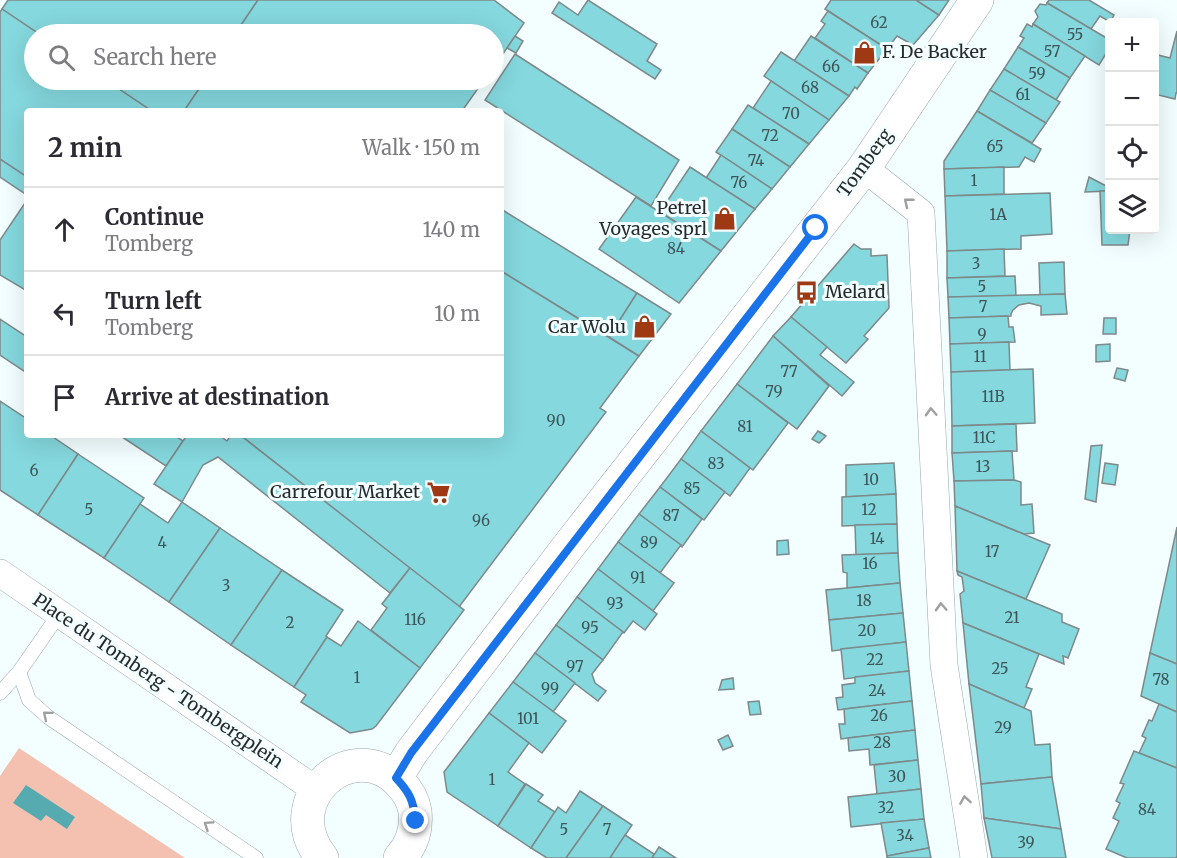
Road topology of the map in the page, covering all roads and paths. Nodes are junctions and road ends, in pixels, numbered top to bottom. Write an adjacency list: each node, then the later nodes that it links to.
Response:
1 (977, 0): 2 (street, Tomberg)
2 (864, 168): 7 (street, Tomberg); 12 (street, one-way to 2)
3 (0, 573): 4 (street, Place du Tomberg - Tombergplein)
4 (60, 613): 5 (lane); 8 (street, Place du Tomberg - Tombergplein)
5 (20, 672): 6 (lane); 11 (lane, one-way to 5)
6 (0, 693)
7 (396, 778): 8 (street); 10 (street)
8 (316, 790): 9 (street)
9 (314, 854)
10 (406, 856)
11 (256, 858)
12 (974, 858)

